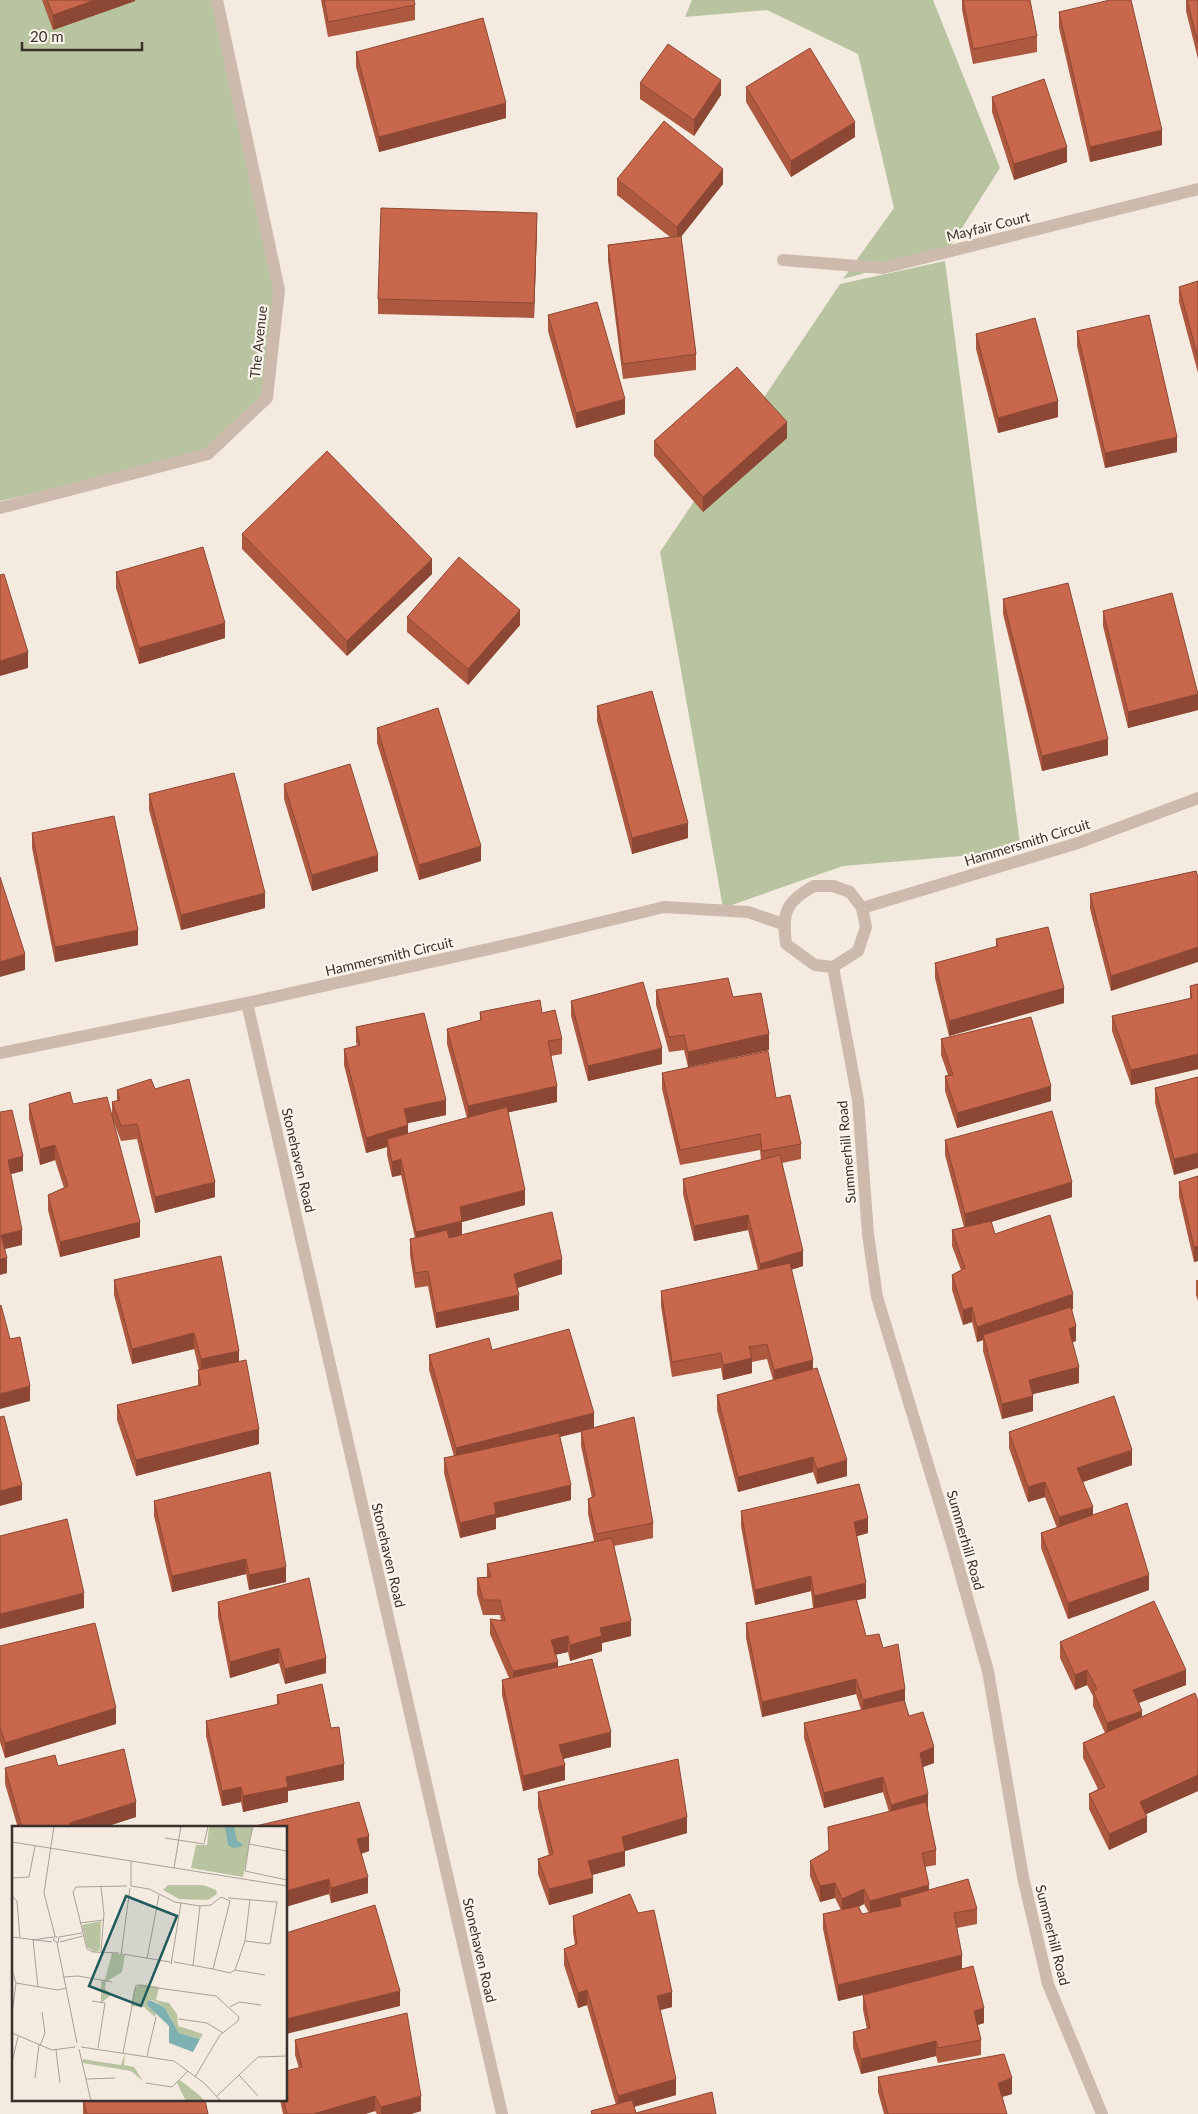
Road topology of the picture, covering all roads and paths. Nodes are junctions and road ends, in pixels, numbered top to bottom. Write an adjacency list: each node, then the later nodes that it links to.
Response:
1 (217, 0): 4 (street, The Avenue)
2 (1198, 190): 3 (street, Mayfair Court)
3 (783, 260)
4 (0, 508)
5 (1198, 798): 6 (street, Hammersmith Circuit)
6 (862, 908): 7 (street); 8 (street)
7 (783, 924): 8 (street); 9 (street, Hammersmith Circuit)
8 (833, 967): 12 (street, Summerhill Road)
9 (247, 1003): 10 (street, Hammersmith Circuit); 11 (street, Stonehaven Road)
10 (0, 1052)
11 (502, 2114)
12 (1102, 2114)

